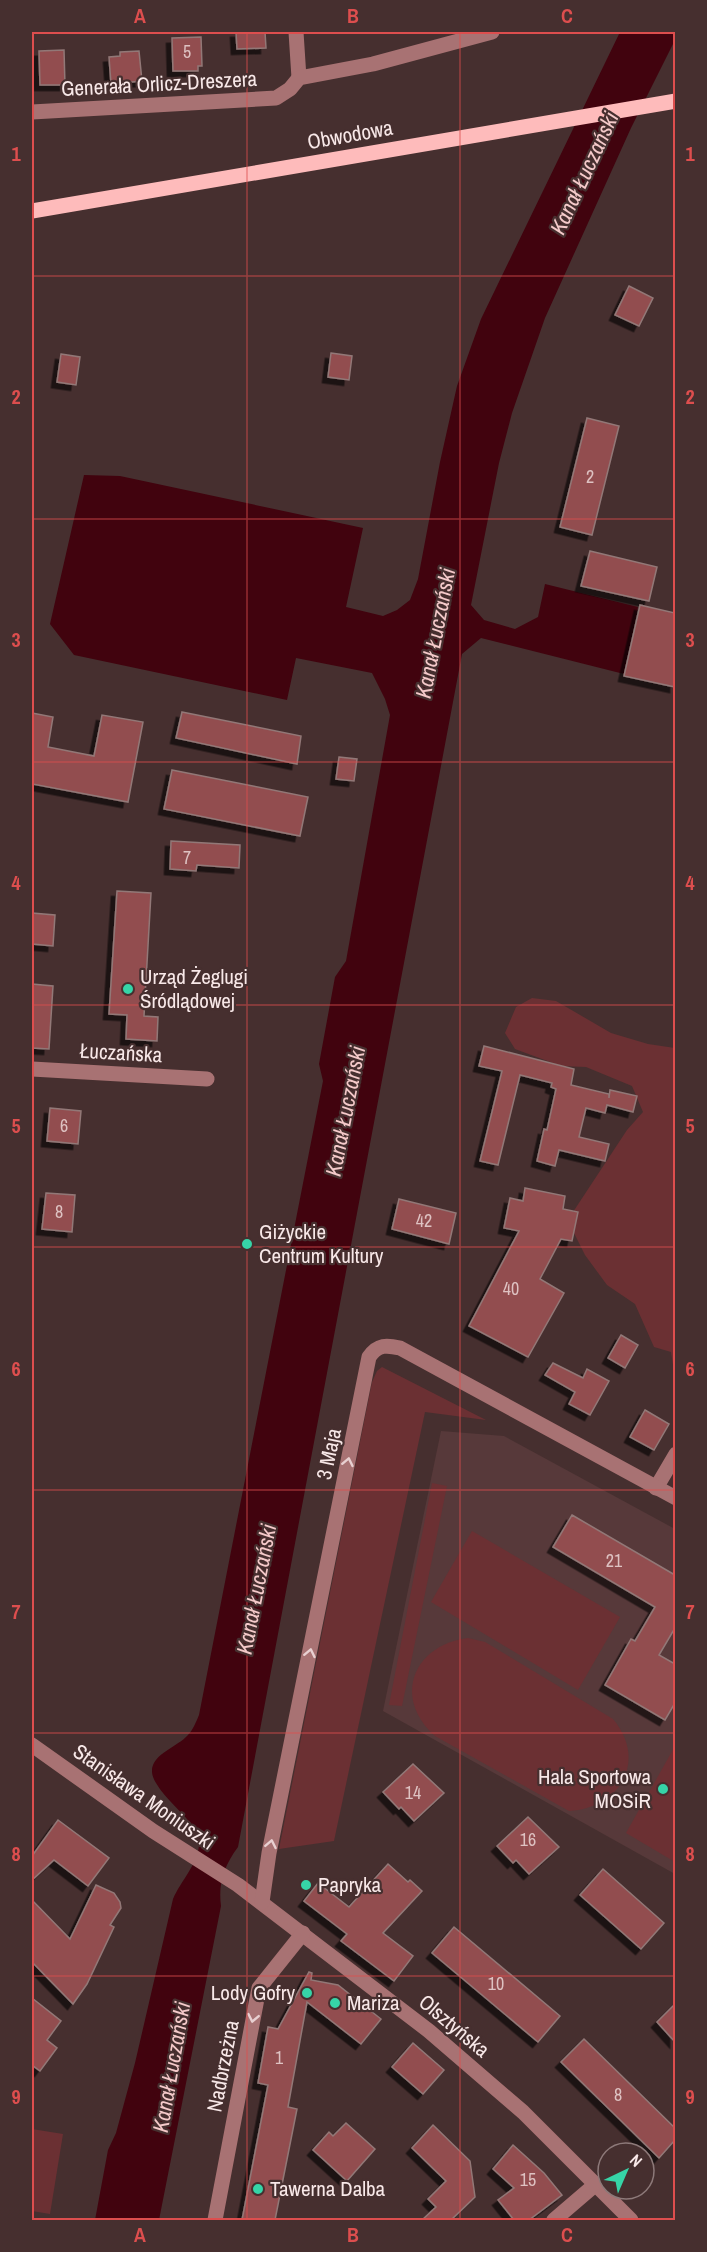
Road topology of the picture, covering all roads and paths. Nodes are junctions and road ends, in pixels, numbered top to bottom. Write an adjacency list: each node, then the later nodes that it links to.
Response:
1 (296, 32): 3 (street)
2 (492, 32): 3 (street)
3 (299, 78): 5 (street, Generała Orlicz-Dreszera)
4 (675, 101): 6 (main road, Obwodowa)
5 (32, 112)
6 (32, 211)
7 (32, 1069): 8 (street, Łuczańska)
8 (207, 1080)
9 (675, 1454): 10 (street)
10 (656, 1488): 11 (street, 3 Maja); 14 (street, 3 Maja, one-way to 10)
11 (675, 1498)
12 (32, 1744): 13 (street, Stanisława Moniuszki)
13 (234, 1883): 14 (street, Olsztyńska)
14 (262, 1902): 15 (street, Olsztyńska)
15 (303, 1933): 16 (street, Olsztyńska); 18 (street, Nadbrzeżna, one-way to 18)
16 (596, 2184): 19 (street)
17 (613, 2201): 20 (street, Olsztyńska)
18 (215, 2220)
19 (554, 2220)
20 (631, 2220)

